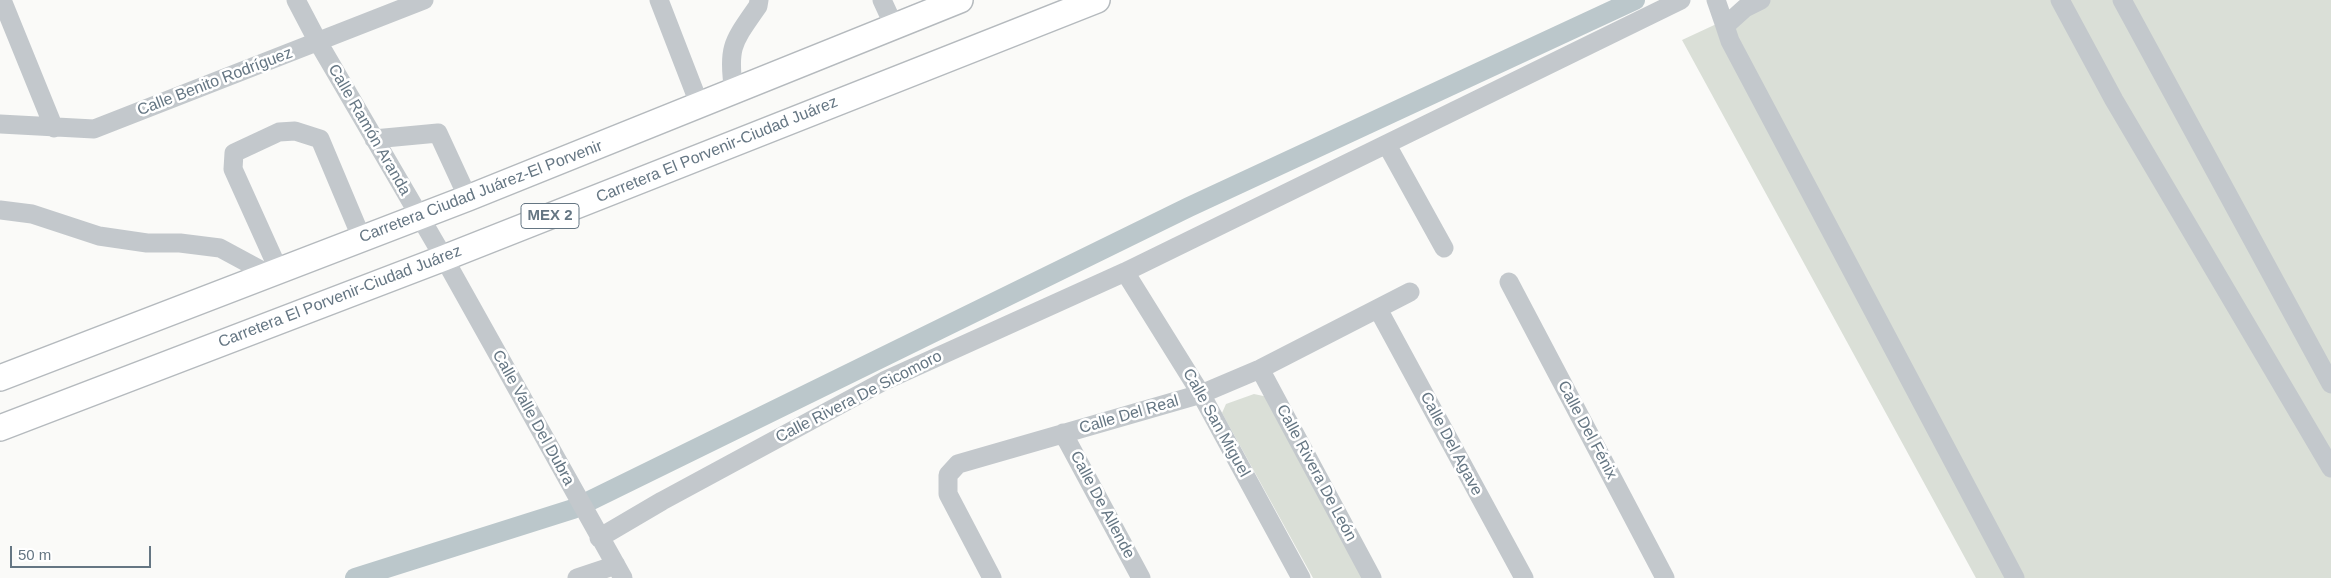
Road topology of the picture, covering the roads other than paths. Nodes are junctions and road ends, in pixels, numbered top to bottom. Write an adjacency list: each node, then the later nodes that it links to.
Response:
1 (2, 0): 20 (street)
2 (296, 0): 16 (street, Calle Ramón Aranda)
3 (424, 0): 16 (street, Calle Benito Rodríguez)
4 (659, 0): 18 (street)
5 (759, 0): 17 (street)
6 (882, 0): 14 (street)
7 (960, 0): 14 (main road, Carretera Ciudad Juárez-El Porvenir)
8 (1097, 0): 28 (main road, Carretera El Porvenir-Ciudad Juárez / MEX 2)
9 (1681, 0): 22 (street, Calle Rivera De Sicomoro)
10 (1716, 0): 15 (street)
11 (1761, 0): 15 (street)
12 (2060, 0): 40 (street)
13 (2122, 0): 36 (street)
14 (894, 26): 17 (main road, Carretera Ciudad Juárez-El Porvenir)
15 (1725, 26): 50 (street)
16 (318, 42): 20 (street, Calle Benito Rodríguez); 21 (street, Calle Ramón Aranda)
17 (734, 92): 18 (main road, Carretera Ciudad Juárez-El Porvenir)
18 (700, 106): 23 (main road, Carretera Ciudad Juárez-El Porvenir)
19 (0, 124): 20 (street, Calle Benito Rodríguez)
20 (54, 128)
21 (374, 139): 23 (street); 25 (street, Calle Ramón Aranda)
22 (1387, 145): 27 (street); 29 (street, Calle Rivera De Sicomoro)
23 (468, 198): 25 (main road, Carretera Ciudad Juárez-El Porvenir)
24 (0, 210): 30 (street)
25 (420, 217): 26 (main road, Carretera Ciudad Juárez-El Porvenir); 28 (street, Calle Ramón Aranda)
26 (362, 239): 30 (main road, Carretera Ciudad Juárez-El Porvenir); 30 (street)
27 (1444, 248)
28 (444, 258): 38 (main road, Carretera El Porvenir-Ciudad Juárez / MEX 2); 41 (street, Calle Valle Del Dubra)
29 (1125, 272): 37 (street, Calle San Miguel); 41 (street, Calle Rivera De Sicomoro)
30 (275, 273): 35 (main road, Carretera Ciudad Juárez-El Porvenir)
31 (1509, 282): 49 (street, Calle Del Fénix)
32 (1410, 292): 33 (street, Calle Del Real)
33 (1378, 309): 34 (street, Calle Del Real); 48 (street, Calle Del Agave)
34 (1260, 368): 37 (street, Calle Del Real); 47 (street, Calle Rivera De León)
35 (0, 378)
36 (2331, 384)
37 (1201, 394): 39 (street, Calle Del Real); 46 (street, Calle San Miguel)
38 (0, 428)
39 (1063, 433): 44 (street, Calle Del Real); 45 (street, Calle De Allende)
40 (2331, 468)
41 (596, 531): 42 (street, Calle Valle Del Dubra)
42 (619, 572): 43 (street)
43 (577, 578)
44 (992, 578)
45 (1141, 578)
46 (1301, 578)
47 (1372, 578)
48 (1524, 578)
49 (1665, 578)
50 (2016, 578)

